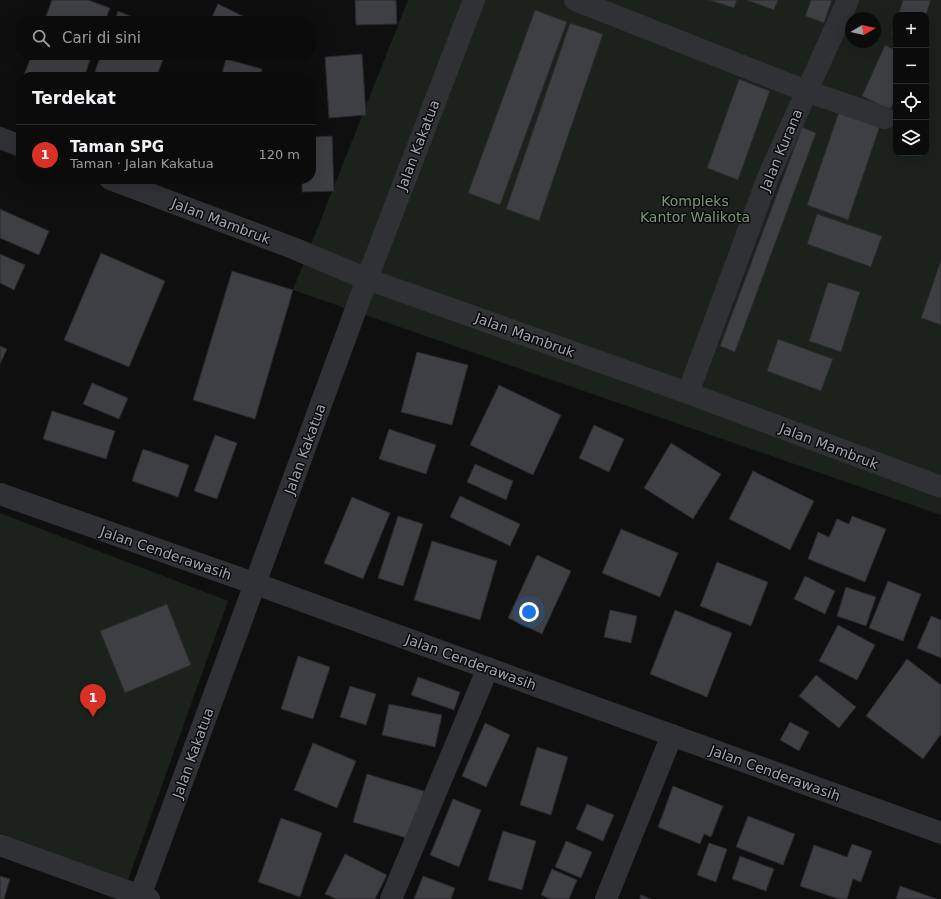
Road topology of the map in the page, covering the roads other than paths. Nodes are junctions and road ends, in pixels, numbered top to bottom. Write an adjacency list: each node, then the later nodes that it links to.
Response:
1 (474, 0): 9 (street, Jalan Kakatua)
2 (575, 0): 4 (street)
3 (848, 0): 4 (street, Jalan Kurana)
4 (806, 91): 5 (street); 10 (street, Jalan Kurana)
5 (885, 118)
6 (0, 138): 7 (street)
7 (16, 144)
8 (123, 184): 9 (street, Jalan Mambruk)
9 (367, 279): 10 (street, Jalan Mambruk); 13 (street, Jalan Kakatua)
10 (688, 392): 11 (street, Jalan Mambruk)
11 (941, 488)
12 (0, 494): 13 (street, Jalan Cenderawasih)
13 (256, 584): 14 (street, Jalan Cenderawasih); 18 (street, Jalan Kakatua)
14 (488, 668): 15 (street, Jalan Cenderawasih); 19 (street)
15 (672, 735): 16 (street, Jalan Cenderawasih); 20 (street)
16 (941, 833)
17 (0, 845): 18 (street)
18 (143, 898)
19 (391, 899)
20 (606, 899)

